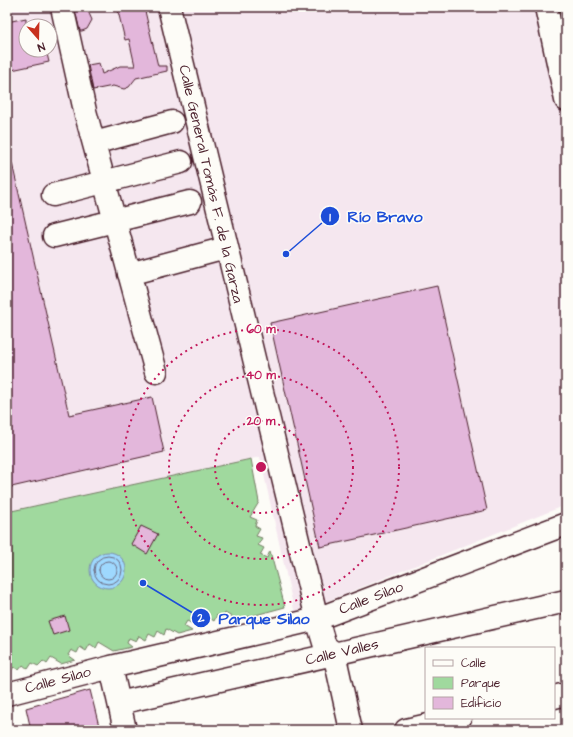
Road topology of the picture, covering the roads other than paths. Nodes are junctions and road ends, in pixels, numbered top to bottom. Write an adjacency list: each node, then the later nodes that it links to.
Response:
1 (62, 7): 6 (street)
2 (169, 7): 13 (street, Calle General Tomás F. de la Garza)
3 (546, 7): 4 (street)
4 (566, 100)
5 (172, 122): 6 (street)
6 (94, 143): 8 (street)
7 (181, 162): 8 (street)
8 (104, 182): 9 (street); 11 (street)
9 (53, 195)
10 (190, 202): 11 (street)
11 (115, 221): 12 (street); 14 (street)
12 (54, 236)
13 (226, 248): 14 (street); 18 (street, Calle General Tomás F. de la Garza)
14 (129, 274): 15 (street)
15 (156, 372)
16 (566, 524): 18 (street, Calle Silao)
17 (566, 601): 19 (street, Calle Valles)
18 (317, 619): 19 (street, Calle General Tomás F. de la Garza); 20 (street, Calle Silao)
19 (334, 653): 24 (street, Calle Valles); 27 (street, Calle General Tomás F. de la Garza)
20 (111, 666): 21 (street, Calle Silao); 24 (street)
21 (7, 694)
22 (566, 694): 23 (street)
23 (555, 697)
24 (119, 703): 26 (street)
25 (456, 719): 28 (street)
26 (125, 730)
27 (351, 730)
28 (406, 730)

